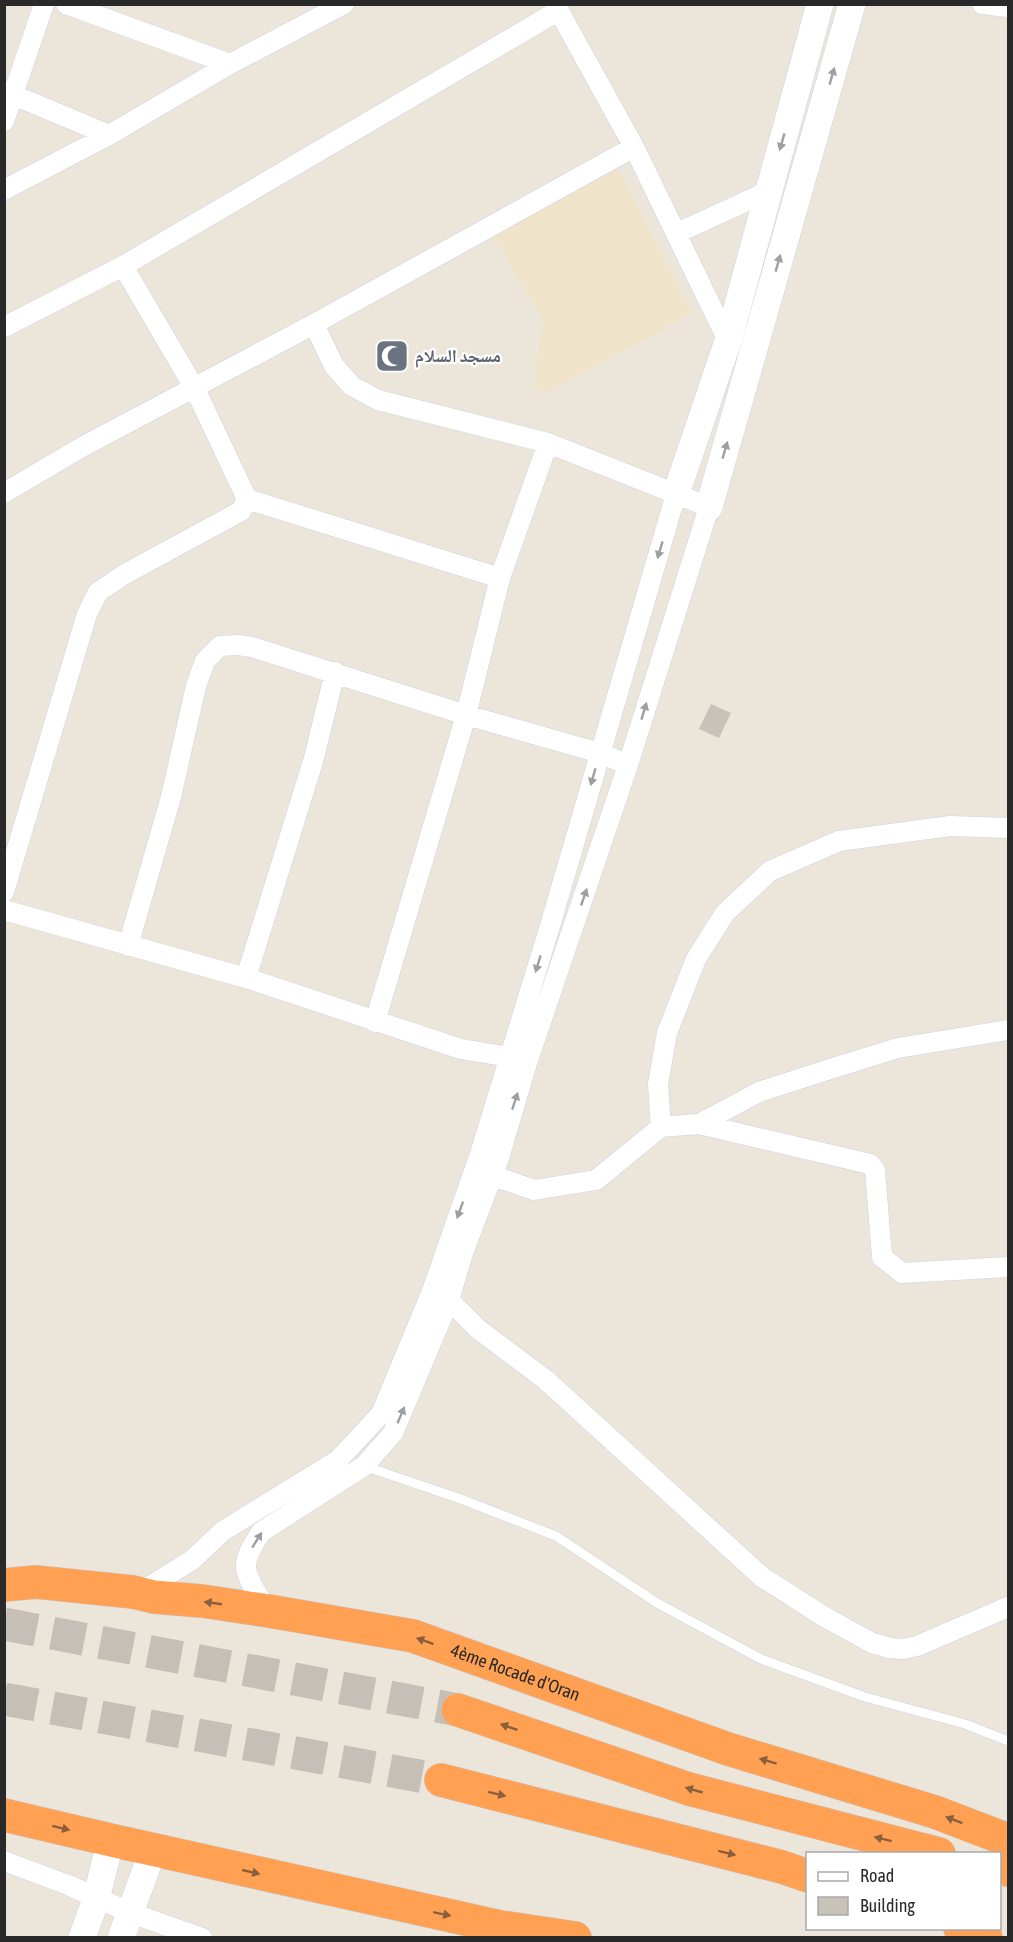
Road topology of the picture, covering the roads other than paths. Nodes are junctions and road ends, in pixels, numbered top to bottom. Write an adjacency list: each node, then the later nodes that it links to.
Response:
1 (44, 4): 10 (street)
2 (66, 4): 9 (street)
3 (344, 4): 9 (street)
4 (820, 4): 15 (main road, one-way to 15)
5 (852, 4): 21 (main road, one-way to 5)
6 (982, 4): 8 (street)
7 (556, 8): 13 (street); 17 (street)
8 (1008, 8)
9 (230, 64): 12 (street)
10 (9, 92): 11 (street); 12 (street)
11 (4, 121)
12 (109, 135): 14 (street)
13 (634, 147): 16 (street); 18 (street)
14 (4, 190)
15 (769, 191): 16 (street); 20 (main road)
16 (677, 233): 20 (street)
17 (123, 266): 19 (street); 22 (street)
18 (314, 324): 22 (street); 23 (street)
19 (4, 327)
20 (728, 341): 21 (street); 25 (main road)
21 (746, 377): 27 (main road, one-way to 21)
22 (195, 389): 24 (street); 26 (street)
23 (548, 443): 25 (street); 28 (street)
24 (4, 493)
25 (676, 494): 27 (street); 31 (street, one-way to 31)
26 (248, 499): 28 (street); 34 (street)
27 (709, 507): 32 (street, one-way to 27)
28 (500, 578): 30 (street)
29 (334, 672): 30 (street); 36 (street); 37 (street)
30 (466, 715): 31 (street); 38 (street)
31 (600, 753): 32 (street); 40 (street, one-way to 40)
32 (628, 765): 40 (street, one-way to 32)
33 (1008, 828): 42 (street)
34 (4, 892)
35 (4, 910): 36 (street)
36 (128, 946): 37 (street)
37 (246, 978): 38 (street)
38 (375, 1022): 40 (street)
39 (1008, 1030): 41 (street)
40 (518, 1060): 43 (street)
41 (699, 1124): 42 (street); 44 (street)
42 (661, 1127): 43 (street)
43 (483, 1173): 45 (street); 46 (street, one-way to 46)
44 (1008, 1267)
45 (449, 1300): 47 (street, one-way to 45); 50 (street)
46 (338, 1460): 47 (street); 49 (street)
47 (359, 1471): 51 (street, one-way to 47); 53 (lane)
48 (4, 1585): 49 (highway, 4ème Rocade d'Oran)
49 (133, 1592): 51 (highway, 4ème Rocade d'Oran, one-way to 49)
50 (1008, 1607)
51 (269, 1611): 57 (highway, 4ème Rocade d'Oran, one-way to 51)
52 (458, 1710): 59 (highway, one-way to 52)
53 (1008, 1741)
54 (441, 1780): 61 (highway, one-way to 61)
55 (4, 1815): 56 (highway, one-way to 56)
56 (111, 1840): 58 (highway); 62 (main road)
57 (1008, 1840)
58 (153, 1850): 63 (main road); 68 (highway, one-way to 68)
59 (931, 1852)
60 (4, 1861): 62 (street)
61 (806, 1875)
62 (96, 1899): 63 (street); 65 (main road)
63 (131, 1913): 66 (main road); 67 (street)
64 (963, 1930): 69 (highway)
65 (82, 1938)
66 (121, 1938)
67 (202, 1938)
68 (575, 1938)
69 (986, 1938)

